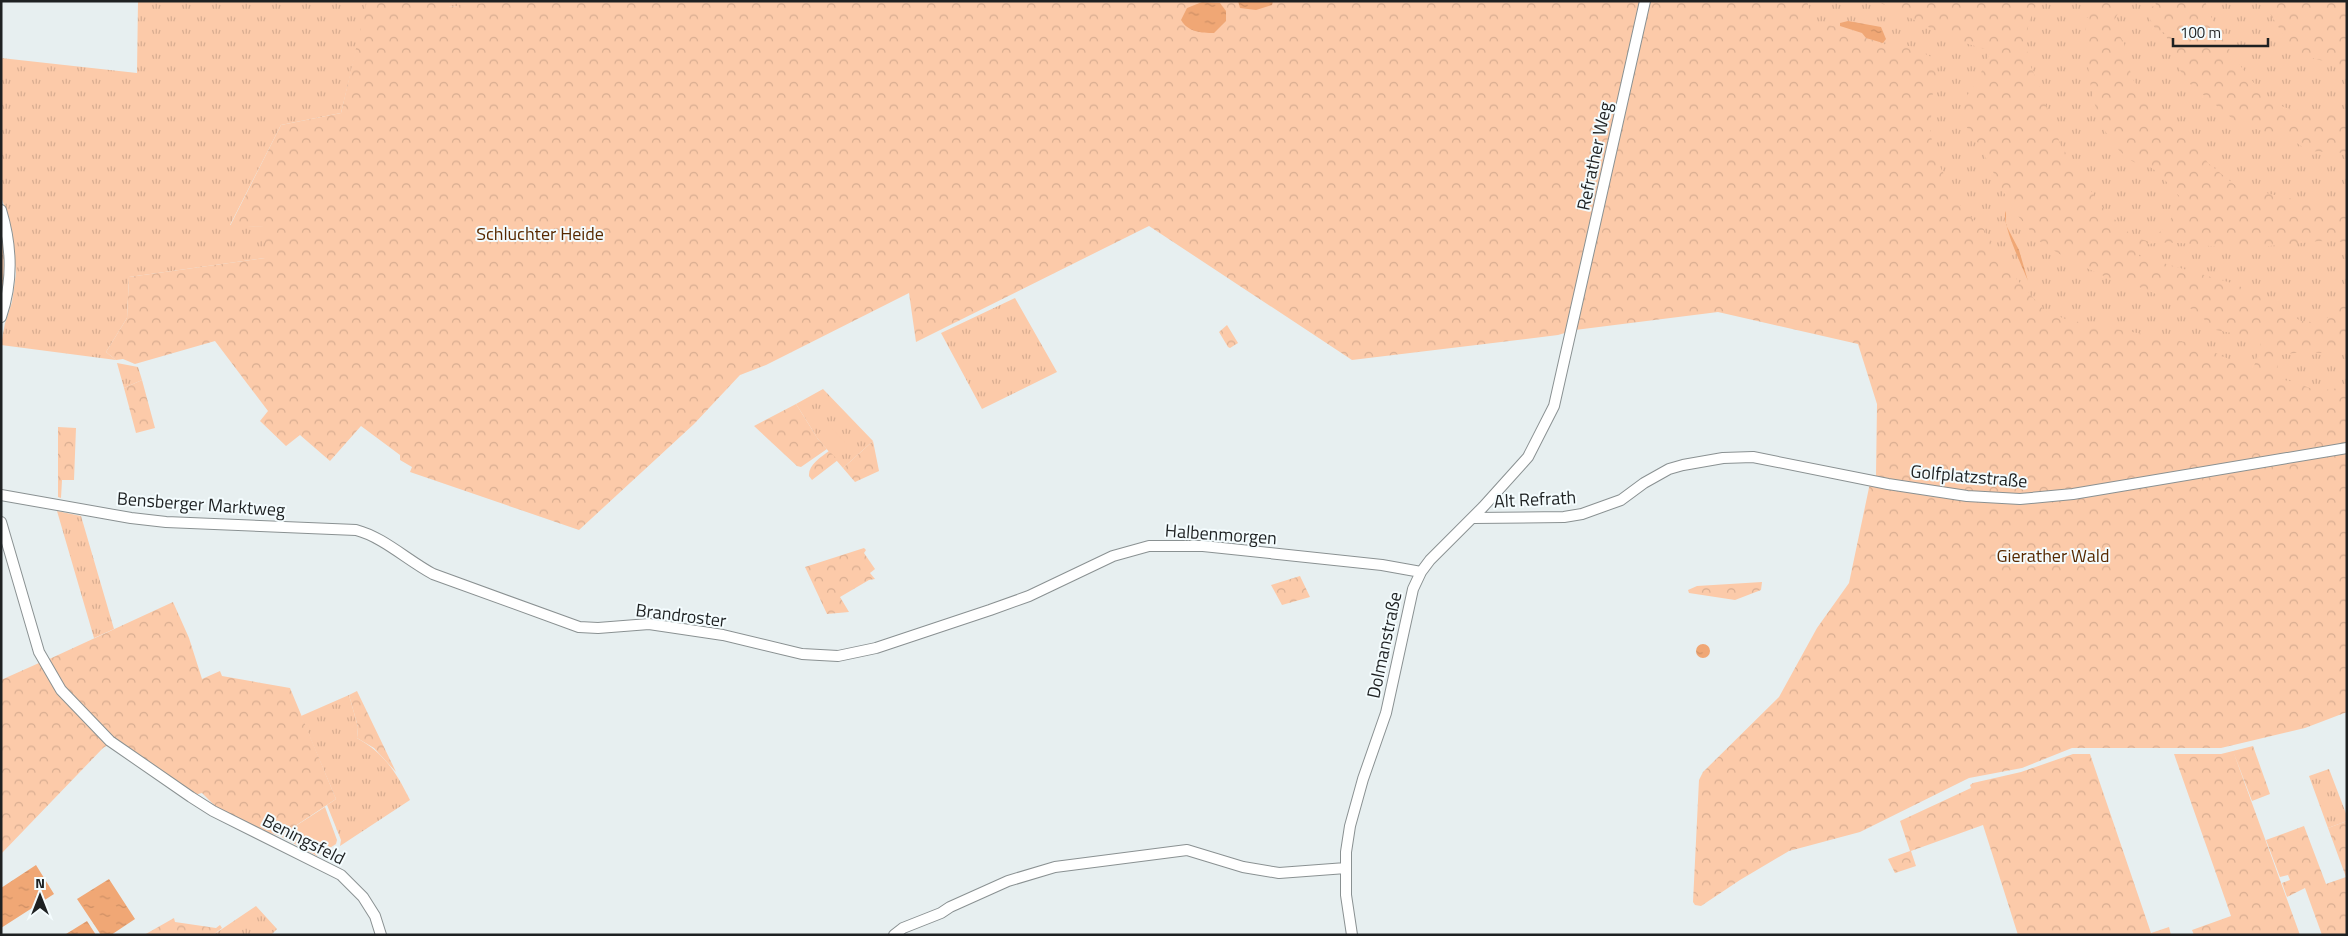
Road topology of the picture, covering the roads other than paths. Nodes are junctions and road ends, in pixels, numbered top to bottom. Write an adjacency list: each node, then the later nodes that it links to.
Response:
1 (1645, 1): 4 (street, Refrather Weg)
2 (1, 210): 3 (street)
3 (1, 318)
4 (1575, 318): 7 (street, Dolmanstraße)
5 (2347, 448): 6 (street, Golfplatzstraße)
6 (1650, 479): 10 (street, Alt Refrath)
7 (1494, 494): 9 (street, Dolmanstraße); 10 (street)
8 (1, 495): 12 (street, Bensberger Marktweg)
9 (1473, 518): 10 (street, Alt Refrath); 13 (street, Dolmanstraße)
10 (1500, 518)
11 (1, 522): 16 (street, Beningsfeld)
12 (370, 534): 14 (street, Brandroster)
13 (1420, 572): 14 (street, Halbenmorgen); 15 (street, Dolmanstraße)
14 (972, 616)
15 (1346, 868): 17 (street); 18 (street, Dolmanstraße)
16 (381, 935)
17 (894, 935)
18 (1352, 935)

